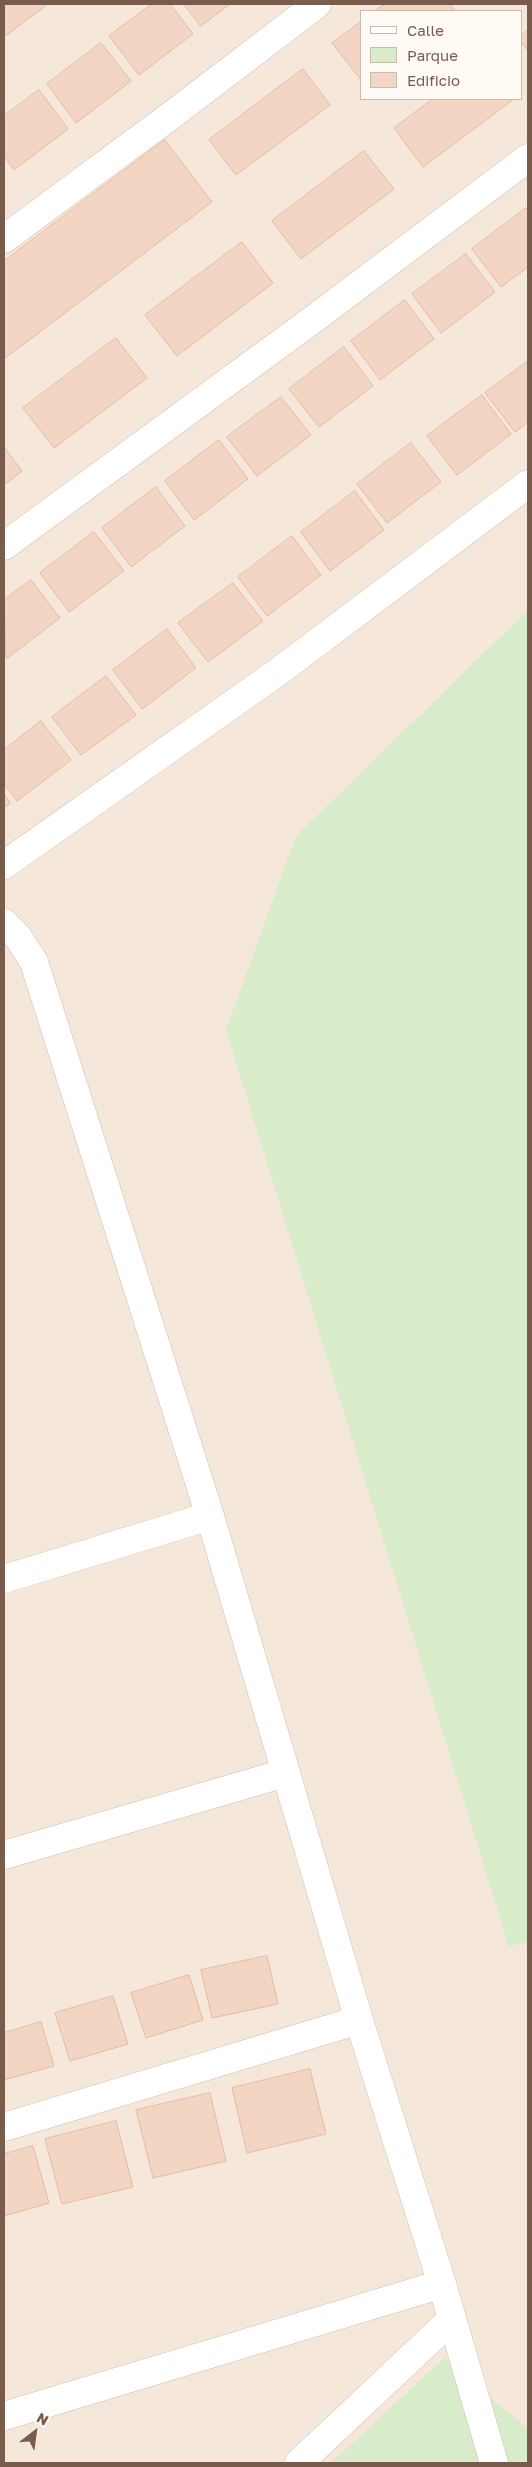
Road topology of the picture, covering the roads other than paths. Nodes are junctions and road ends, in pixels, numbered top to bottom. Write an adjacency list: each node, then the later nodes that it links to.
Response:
1 (317, 4): 3 (street)
2 (528, 158): 5 (street)
3 (4, 239)
4 (528, 484): 6 (street)
5 (4, 546)
6 (4, 865)
7 (4, 923): 8 (street)
8 (210, 1516): 9 (street); 10 (street)
9 (4, 1579)
10 (284, 1773): 11 (street); 12 (street)
11 (4, 1855)
12 (358, 2020): 13 (street); 14 (street)
13 (4, 2127)
14 (442, 2284): 15 (street); 16 (street)
15 (451, 2320): 17 (street); 18 (street)
16 (4, 2416)
17 (299, 2463)
18 (494, 2463)

